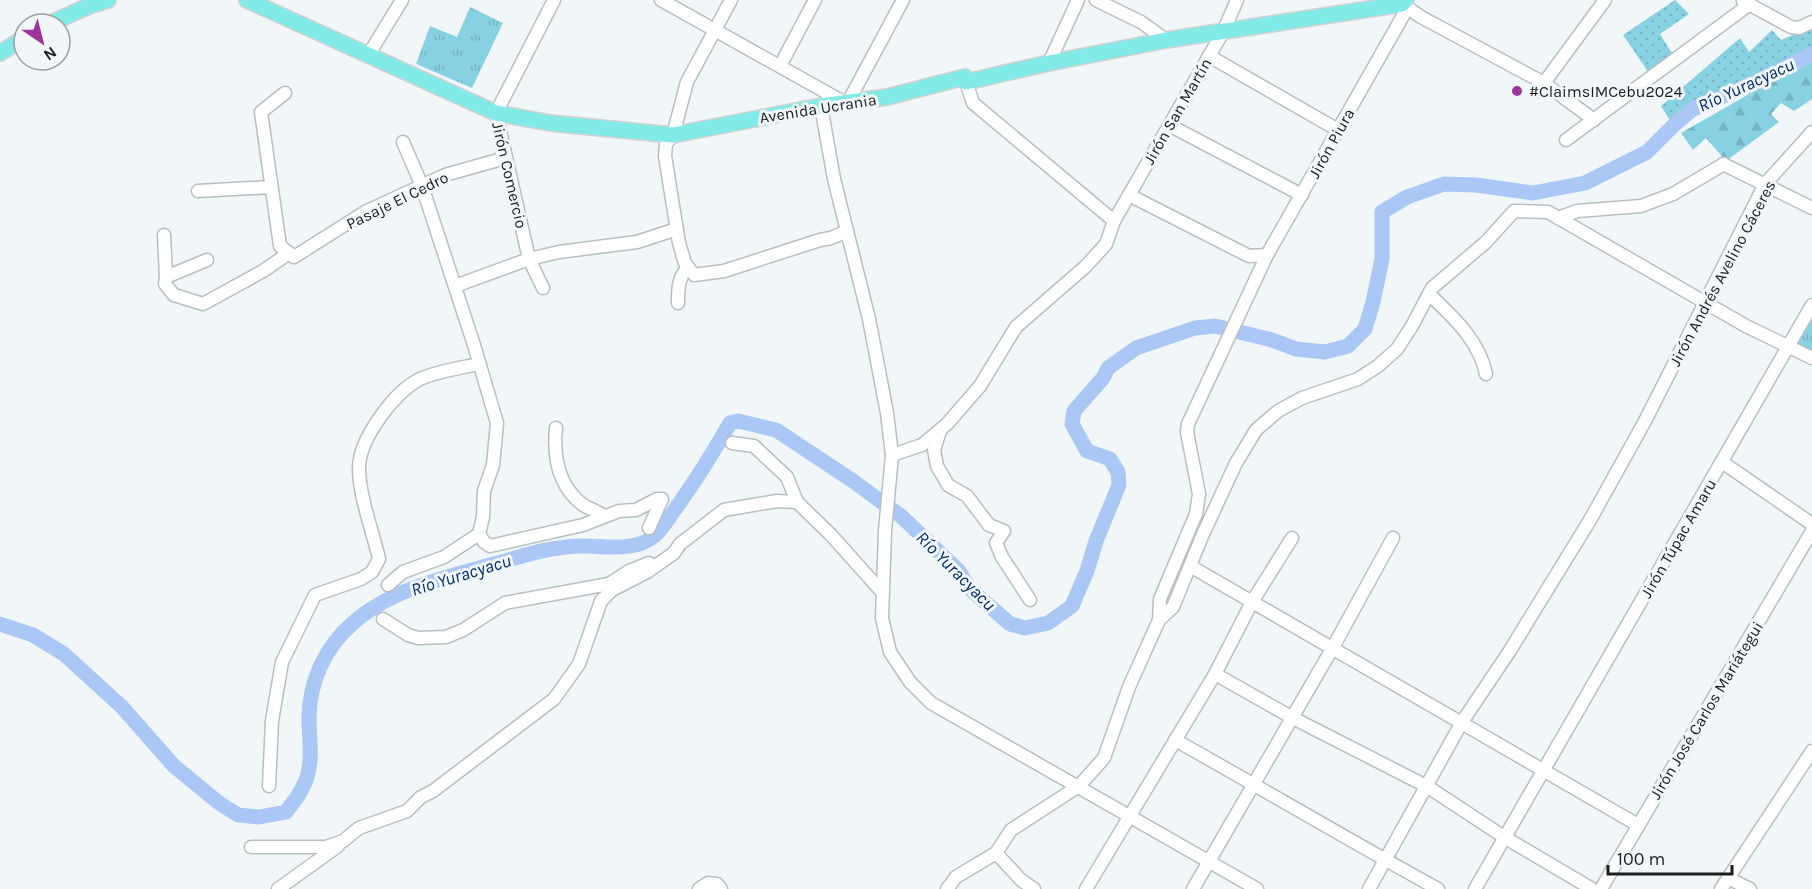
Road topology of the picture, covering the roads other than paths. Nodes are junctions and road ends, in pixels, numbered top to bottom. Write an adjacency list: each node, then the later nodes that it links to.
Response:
1 (108, 0): 16 (main road)
2 (247, 0): 21 (main road, Avenida Ucrania)
3 (402, 0): 21 (street)
4 (554, 0): 30 (street, Jirón Comercio)
5 (661, 0): 18 (street)
6 (731, 0): 18 (street)
7 (815, 0): 24 (street)
8 (1078, 0): 23 (street)
9 (1096, 0): 20 (street)
10 (1237, 0): 19 (street, Jirón San Martín)
11 (1605, 0): 26 (street)
12 (900, 1): 28 (street)
13 (1746, 2): 17 (street); 31 (street)
14 (1377, 4): 15 (main road, Avenida Ucrania); 19 (main road, Avenida Ucrania)
15 (1405, 4): 26 (street); 33 (street, Jirón Piura)
16 (72, 14)
17 (1812, 22)
18 (716, 30): 24 (street); 35 (street)
19 (1223, 32): 20 (main road, Avenida Ucrania); 22 (street, Jirón San Martín)
20 (1166, 40): 23 (main road, Avenida Ucrania)
21 (369, 54): 30 (main road, Avenida Ucrania)
22 (1209, 56): 32 (street, Jirón San Martín); 33 (street)
23 (1049, 63): 25 (main road, Avenida Ucrania)
24 (780, 66): 28 (street)
25 (966, 82): 28 (main road, Avenida Ucrania); 47 (street)
26 (1541, 87): 31 (street)
27 (285, 93): 41 (street)
28 (847, 104): 29 (main road, Avenida Ucrania)
29 (821, 106): 35 (main road, Avenida Ucrania); 49 (street)
30 (496, 113): 35 (main road, Avenida Ucrania); 38 (street, Jirón Comercio)
31 (1594, 120): 36 (street)
32 (1169, 125): 43 (street, Jirón San Martín); 44 (street)
33 (1338, 130): 44 (street, Jirón Piura)
34 (1812, 132): 39 (street, Jirón Andrés Avelino Cáceres)
35 (673, 135): 48 (street)
36 (1566, 140)
37 (403, 142): 40 (street)
38 (505, 154): 40 (street, Pasaje El Cedro); 53 (street, Jirón Comercio)
39 (1765, 184): 45 (street); 46 (street); 61 (street, Jirón Andrés Avelino Cáceres)
40 (422, 186): 51 (street, Pasaje El Cedro); 57 (street)
41 (272, 187): 42 (street); 51 (street)
42 (198, 191)
43 (1129, 195): 47 (street, Jirón San Martín); 52 (street)
44 (1302, 195): 52 (street, Jirón Piura)
45 (1812, 208)
46 (1553, 215): 59 (street); 61 (street)
47 (1114, 221): 68 (street, Jirón San Martín)
48 (677, 229): 53 (street); 55 (street)
49 (847, 231): 55 (street); 70 (street)
50 (164, 235): 56 (street)
51 (292, 255): 56 (street, Pasaje El Cedro)
52 (1267, 255): 87 (street, Jirón Piura)
53 (529, 259): 57 (street); 58 (street, Jirón Comercio)
54 (207, 260): 56 (street)
55 (688, 267): 60 (street)
56 (166, 277)
57 (455, 286): 65 (street)
58 (543, 288)
59 (1429, 294): 66 (street); 81 (street)
60 (678, 303)
61 (1706, 303): 63 (street); 91 (street, Jirón Andrés Avelino Cáceres)
62 (1812, 305): 63 (street, Jirón Túpac Amaru)
63 (1788, 347): 64 (street); 71 (street, Jirón Túpac Amaru)
64 (1812, 358)
65 (479, 364): 77 (street); 96 (street)
66 (1486, 374)
67 (556, 428): 73 (street)
68 (940, 430): 70 (street, Jirón San Martín); 84 (street)
69 (732, 443): 72 (street)
70 (892, 455): 83 (street)
71 (1722, 462): 74 (street); 94 (street, Jirón Túpac Amaru)
72 (797, 502): 80 (street); 83 (street)
73 (604, 516): 75 (street); 77 (street)
74 (1812, 524)
75 (649, 528)
76 (1812, 531): 100 (street, Jirón José Carlos Mariátegui)
77 (479, 534): 82 (street)
78 (1292, 538): 85 (street)
79 (1393, 538): 88 (street)
80 (664, 560): 86 (street); 102 (street)
81 (1190, 566): 85 (street); 87 (street)
82 (388, 585)
83 (882, 592): 97 (street)
84 (1030, 600)
85 (1252, 602): 88 (street); 89 (street)
86 (383, 619)
87 (1159, 620): 97 (street)
88 (1332, 649): 90 (street); 91 (street)
89 (1215, 674): 90 (street); 92 (street)
90 (1293, 718): 95 (street); 98 (street)
91 (1462, 722): 94 (street); 98 (street, Jirón Andrés Avelino Cáceres)
92 (1175, 740): 95 (street); 99 (street)
93 (1812, 751): 107 (street)
94 (1544, 771): 100 (street); 101 (street, Jirón Túpac Amaru)
95 (1253, 784): 105 (street); 106 (street)
96 (269, 786)
97 (1078, 786): 99 (street); 104 (street)
98 (1428, 786): 101 (street); 106 (street, Jirón Andrés Avelino Cáceres)
99 (1130, 816): 105 (street); 113 (street)
100 (1638, 825): 120 (street, Jirón José Carlos Mariátegui)
101 (1504, 837): 118 (street, Jirón Túpac Amaru); 119 (street)
102 (344, 841): 103 (street); 108 (street)
103 (251, 847)
104 (996, 853): 111 (street); 112 (street)
105 (1210, 861): 114 (street); 115 (street)
106 (1385, 861): 116 (street, Jirón Andrés Avelino Cáceres); 117 (street)
107 (1728, 878): 121 (street); 122 (street)
108 (278, 889)
109 (699, 889): 110 (street)
110 (721, 889)
111 (947, 889)
112 (1034, 889)
113 (1086, 889)
114 (1193, 889)
115 (1257, 889)
116 (1369, 889)
117 (1438, 889)
118 (1476, 889)
119 (1592, 889)
120 (1601, 889)
121 (1721, 889)
122 (1750, 889)

